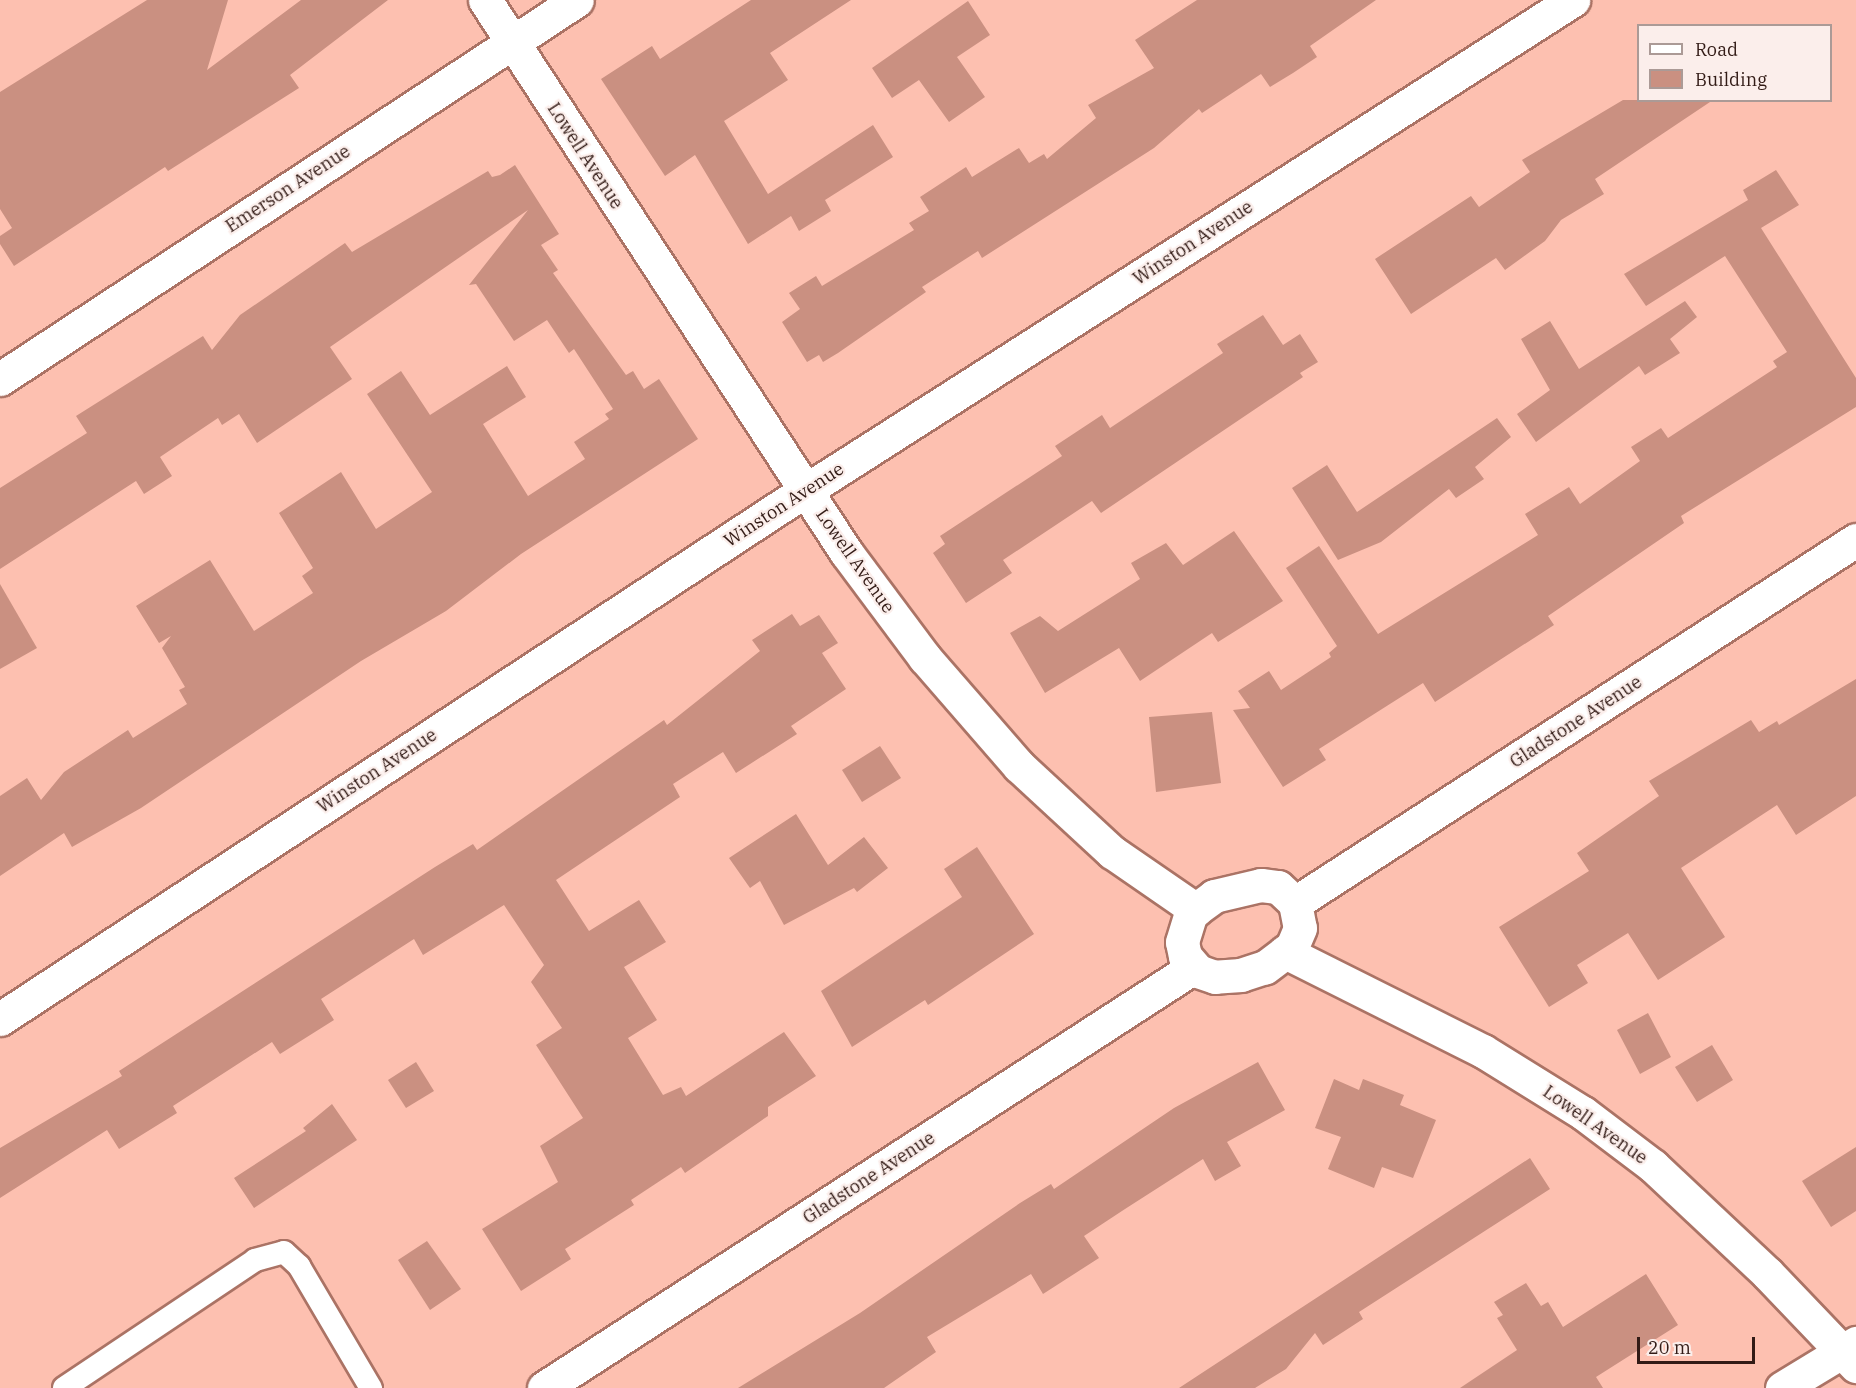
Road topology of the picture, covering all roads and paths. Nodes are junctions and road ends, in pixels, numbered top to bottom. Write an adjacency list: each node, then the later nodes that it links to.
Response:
1 (577, 0): 4 (street, Emerson Avenue)
2 (1574, 0): 6 (street, Winston Avenue)
3 (486, 1): 4 (street, Lowell Avenue)
4 (512, 42): 5 (street, Emerson Avenue); 6 (street, Lowell Avenue)
5 (0, 379)
6 (806, 490): 9 (street, Lowell Avenue); 12 (street, Winston Avenue)
7 (1856, 540): 8 (street, Gladstone Avenue)
8 (1295, 903): 9 (street); 10 (street)
9 (1196, 910): 11 (street)
10 (1285, 952): 11 (street); 13 (street, Lowell Avenue)
11 (1194, 967): 16 (street, Gladstone Avenue)
12 (0, 1019)
13 (1851, 1353): 17 (street)
14 (64, 1388): 15 (lane)
15 (371, 1388)
16 (544, 1388)
17 (1782, 1388)

